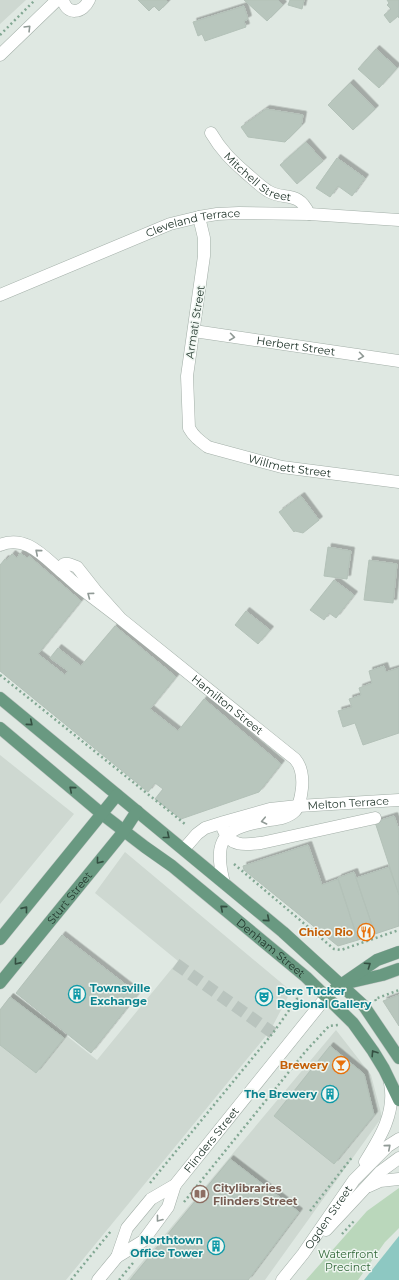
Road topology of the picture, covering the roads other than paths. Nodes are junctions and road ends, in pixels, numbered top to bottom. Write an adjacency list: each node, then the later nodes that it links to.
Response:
1 (57, 0): 4 (street, one-way to 1)
2 (63, 0): 3 (street)
3 (89, 0)
4 (0, 55)
5 (211, 133): 6 (street, Mitchell Street)
6 (309, 214): 7 (street, Cleveland Terrace); 8 (street, Cleveland Terrace)
7 (199, 217): 9 (street, Cleveland Terrace); 10 (street, Armati Street)
8 (399, 220)
9 (0, 295)
10 (194, 331): 11 (street, Herbert Street, one-way to 11); 12 (street, Armati Street)
11 (399, 361)
12 (189, 428): 13 (street, Willmett Street)
13 (399, 482)
14 (5, 543): 19 (street, Hamilton Street, one-way to 14)
15 (0, 698): 17 (main road, Denham Street, one-way to 17)
16 (0, 728): 21 (main road, Denham Street, one-way to 16)
17 (116, 795): 20 (main road, Denham Street); 21 (main road)
18 (399, 800): 19 (street, Melton Terrace)
19 (298, 806): 23 (street, Melton Terrace); 25 (street, Melton Terrace, one-way to 25)
20 (137, 811): 24 (main road, Sturt Street); 26 (main road, Denham Street, one-way to 26)
21 (102, 814): 24 (main road, Denham Street); 29 (main road, one-way to 21)
22 (375, 818): 25 (street)
23 (220, 822): 25 (street); 26 (street, Melton Terrace)
24 (124, 831): 27 (main road, Denham Street); 32 (main road, Sturt Street, one-way to 32)
25 (226, 836): 28 (street)
26 (184, 849): 27 (main road); 28 (main road, Denham Street)
27 (172, 866): 34 (main road, Denham Street, one-way to 27)
28 (224, 883): 33 (main road, Denham Street, one-way to 33)
29 (0, 939)
30 (399, 952): 33 (main road, Flinders Street, one-way to 30)
31 (399, 969): 33 (main road)
32 (0, 983)
33 (340, 984): 34 (main road, Flinders Street); 35 (main road, Denham Street)
34 (327, 996): 36 (main road, Denham Street, one-way to 34); 42 (street, Flinders Street)
35 (399, 1058)
36 (390, 1078): 37 (main road, Denham Street); 41 (street, Ogden Street)
37 (399, 1100)
38 (399, 1139): 41 (street, Ogden Street, one-way to 38)
39 (399, 1158): 43 (street, Ogden Street)
40 (399, 1179): 43 (street, Ogden Street)
41 (354, 1180): 44 (street, Ogden Street)
42 (175, 1185): 45 (street, Flinders Street); 45 (street, Flinders Street, one-way to 45)
43 (367, 1187): 44 (street, Ogden Street)
44 (303, 1254): 47 (street, Ogden Street)
45 (116, 1257): 46 (street, Flinders Street)
46 (98, 1280)
47 (282, 1280)

